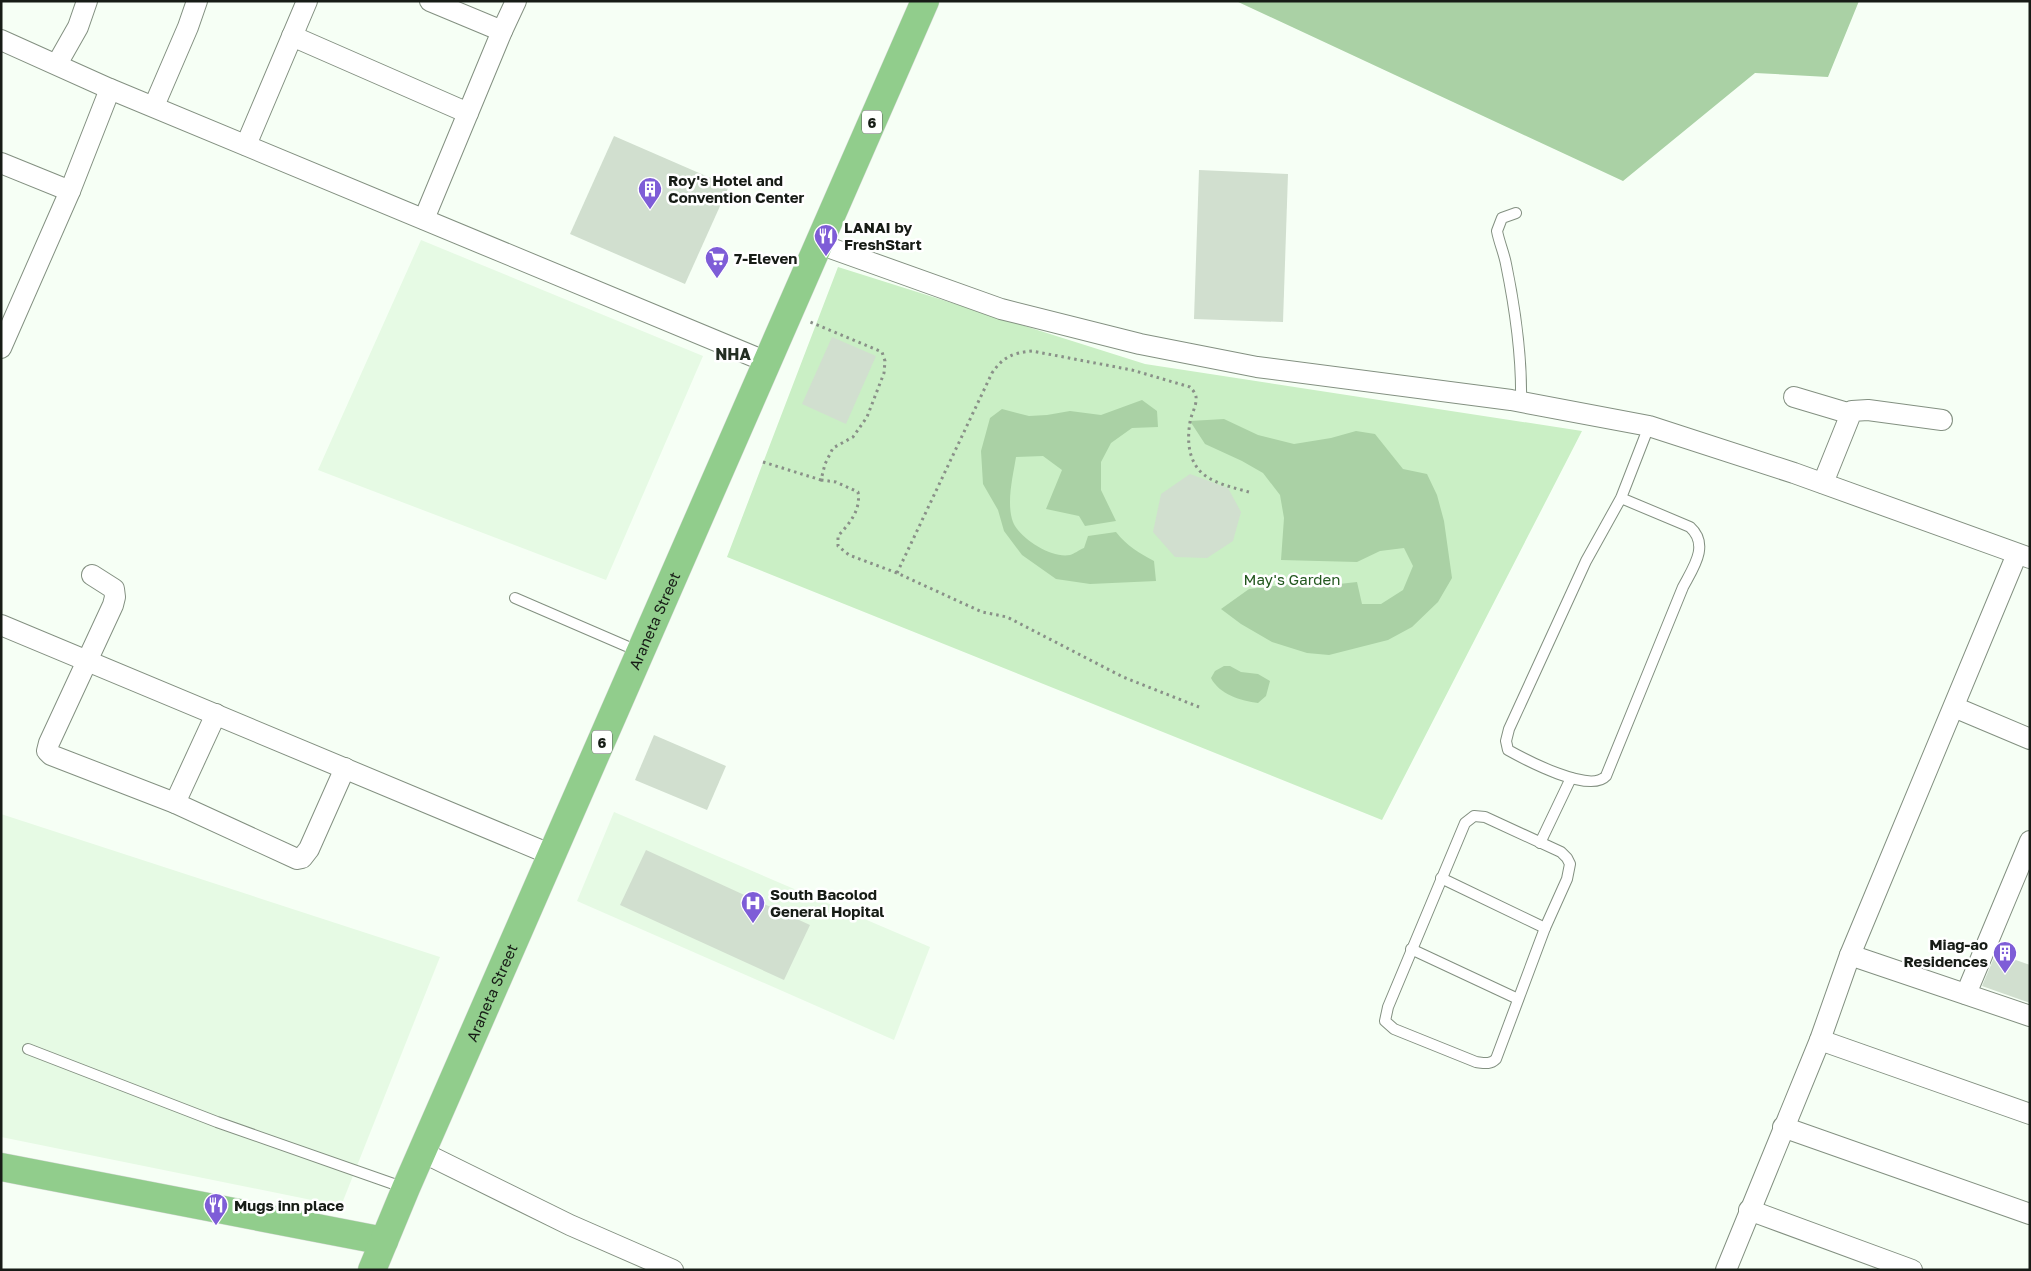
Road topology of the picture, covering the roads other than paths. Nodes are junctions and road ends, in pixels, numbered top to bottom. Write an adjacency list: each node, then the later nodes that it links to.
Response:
1 (87, 1): 10 (street)
2 (197, 1): 12 (street)
3 (307, 1): 8 (street)
4 (430, 1): 7 (street)
5 (516, 1): 7 (street)
6 (925, 1): 19 (main road, Araneta Street / 6)
7 (502, 31): 13 (street)
8 (292, 36): 13 (street); 14 (street)
9 (1, 40): 10 (street)
10 (58, 64): 11 (street)
11 (110, 89): 12 (street); 16 (street)
12 (154, 106): 14 (street)
13 (468, 113): 18 (street)
14 (246, 146): 18 (street)
15 (1, 163): 16 (street)
16 (70, 192): 20 (street)
17 (1516, 213): 23 (lane)
18 (424, 220): 21 (street)
19 (819, 244): 21 (main road, Araneta Street / 6); 23 (street)
20 (3, 341)
21 (767, 362): 33 (main road, Araneta Street / 6)
22 (1794, 397): 24 (street)
23 (1522, 402): 26 (street)
24 (1851, 414): 25 (street); 27 (street)
25 (1942, 420)
26 (1649, 426): 27 (street); 28 (lane)
27 (1823, 483): 29 (street)
28 (1621, 498): 39 (lane); 39 (lane)
29 (2023, 556): 35 (street)
30 (92, 575): 34 (street)
31 (515, 598): 33 (lane)
32 (1, 625): 34 (street)
33 (641, 652): 43 (main road, Araneta Street / 6)
34 (86, 661): 36 (street); 40 (street)
35 (1954, 707): 37 (street); 47 (street)
36 (216, 714): 38 (street); 40 (street)
37 (2030, 739)
38 (345, 768): 40 (street); 43 (street)
39 (1571, 778): 42 (lane)
40 (175, 803)
41 (2030, 841): 48 (street)
42 (1540, 843): 44 (lane); 45 (lane)
43 (552, 855): 55 (main road, Araneta Street / 6)
44 (1442, 878): 45 (lane); 46 (lane)
45 (1545, 928): 49 (lane)
46 (1411, 949): 49 (lane); 49 (lane)
47 (1850, 955): 48 (street); 51 (street)
48 (1966, 994): 50 (street)
49 (1518, 999)
50 (2030, 1016)
51 (1820, 1040): 53 (street); 54 (street)
52 (28, 1049): 57 (lane)
53 (2030, 1114)
54 (1783, 1128): 58 (street); 59 (street)
55 (422, 1152): 57 (main road, Araneta Street / 6); 62 (street)
56 (1, 1167): 60 (main road)
57 (406, 1188): 60 (main road, Araneta Street / 6)
58 (1749, 1210): 63 (street); 64 (street)
59 (2030, 1214)
60 (384, 1241): 61 (main road, 6)
61 (372, 1270)
62 (673, 1270)
63 (1726, 1270)
64 (1912, 1270)

